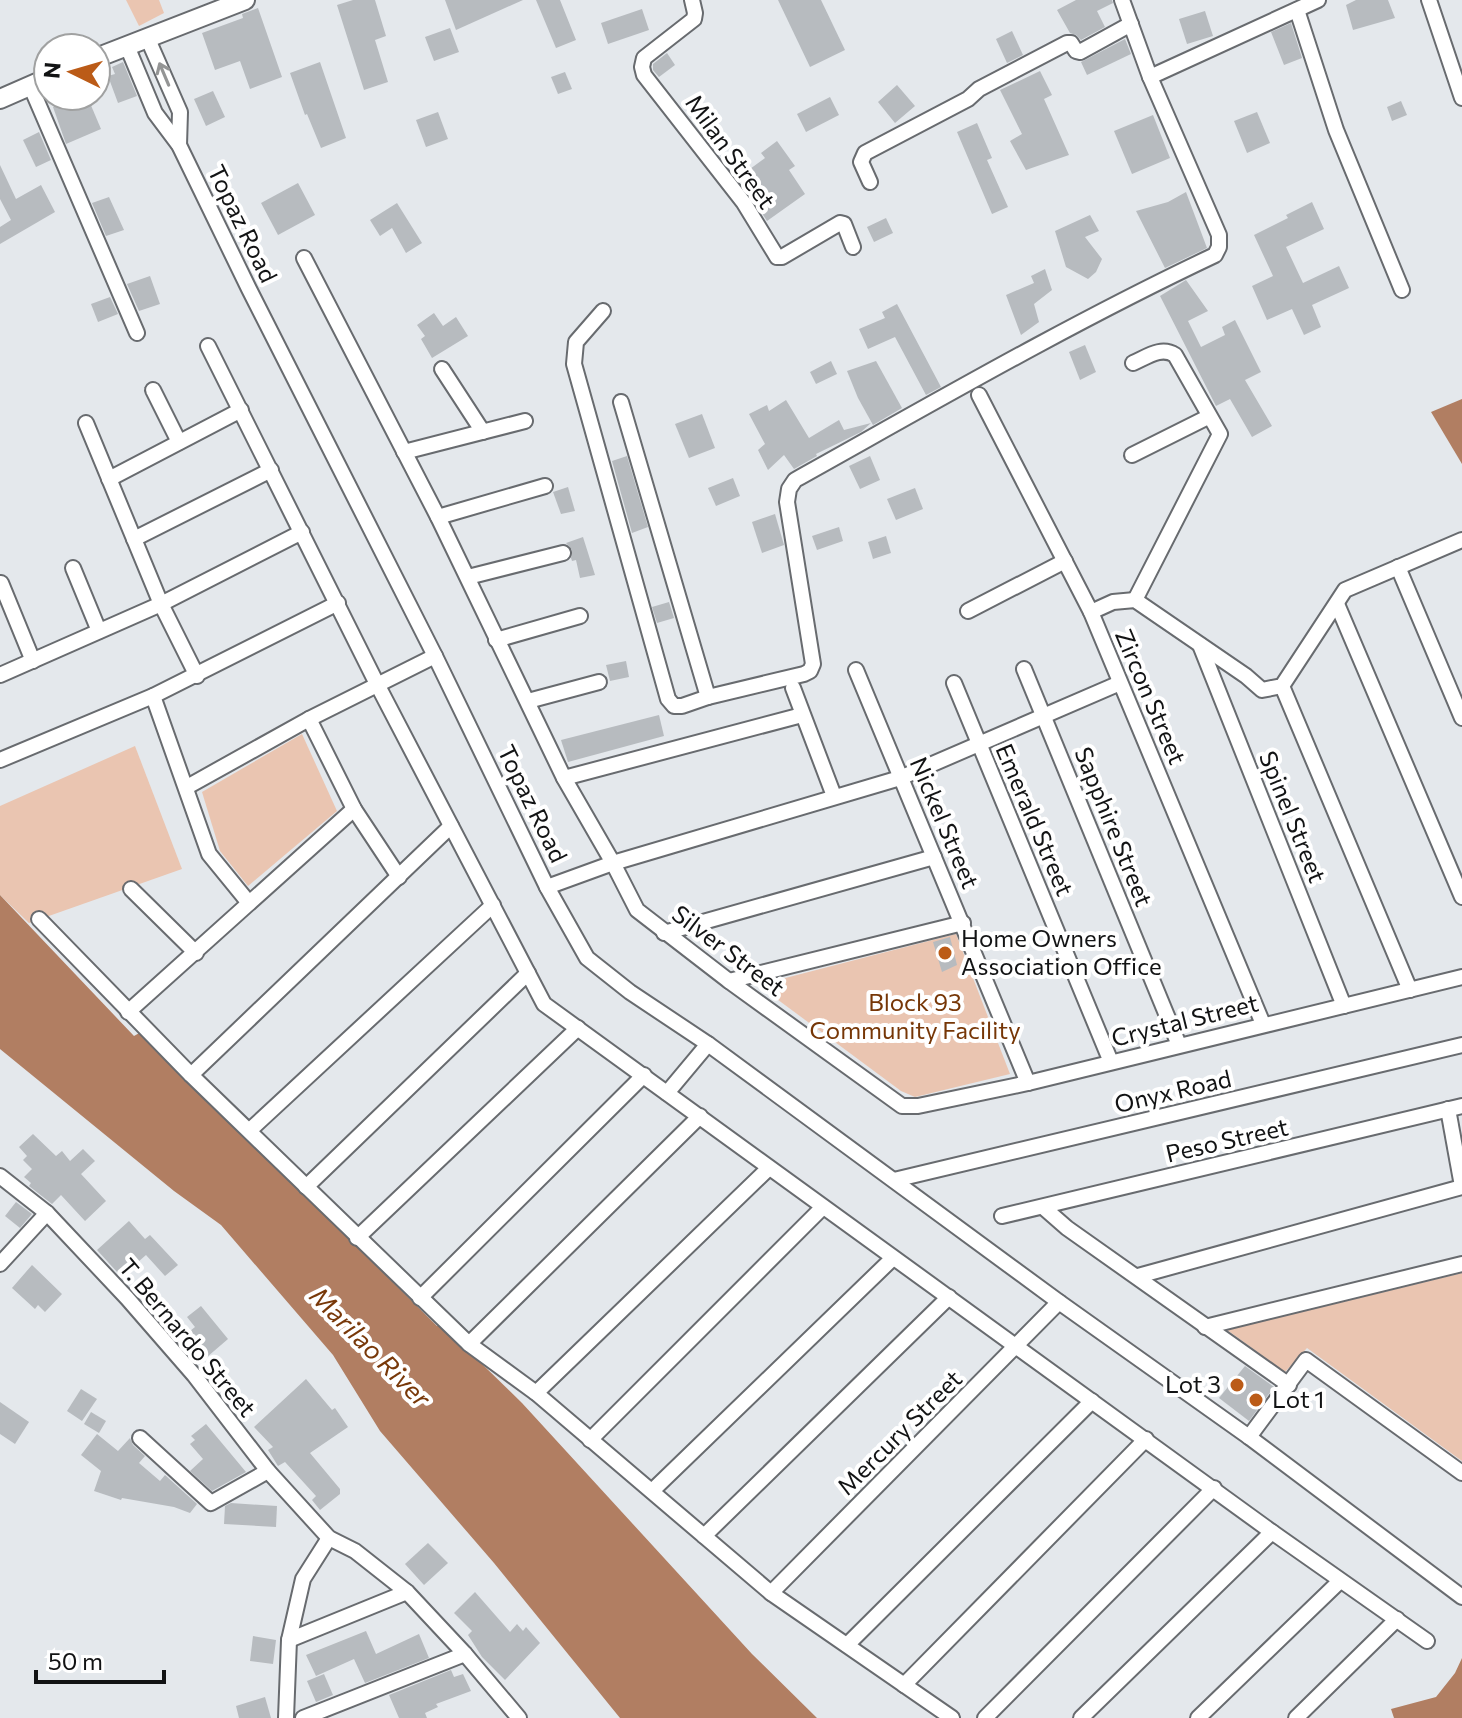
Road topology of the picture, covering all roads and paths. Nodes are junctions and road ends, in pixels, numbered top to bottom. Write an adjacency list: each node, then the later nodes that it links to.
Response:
1 (245, 0): 8 (main road)
2 (692, 0): 18 (street, Milan Street)
3 (1122, 0): 7 (street)
4 (1318, 0): 6 (street)
5 (1429, 0): 13 (street)
6 (1297, 10): 11 (street); 20 (street)
7 (1131, 24): 11 (street); 17 (street)
8 (147, 37): 9 (main road); 16 (street, Topaz Road, one-way to 8)
9 (127, 46): 10 (main road); 16 (street, Topaz Road)
10 (112, 52)
11 (1150, 77): 73 (street)
12 (32, 85): 14 (main road)
13 (1462, 98)
14 (0, 99)
15 (45, 112): 22 (street)
16 (179, 145): 60 (street, Topaz Road)
17 (870, 182)
18 (853, 247)
19 (304, 258): 35 (street, Silver Street)
20 (1402, 290)
21 (603, 311): 73 (street)
22 (137, 333)
23 (208, 346): 29 (street)
24 (1133, 363): 30 (street)
25 (442, 369): 33 (street)
26 (153, 390): 34 (street)
27 (979, 395): 45 (street, Zircon Street)
28 (621, 402): 73 (street)
29 (241, 410): 34 (street); 37 (street)
30 (1208, 417): 36 (street); 50 (street)
31 (525, 421): 33 (street)
32 (86, 423): 38 (street)
33 (483, 432): 35 (street)
34 (179, 442): 38 (street)
35 (404, 452): 40 (street, Silver Street)
36 (1132, 455)
37 (271, 470): 41 (street); 42 (street)
38 (109, 479): 42 (street)
39 (545, 486): 40 (street)
40 (438, 517): 48 (street, Silver Street)
41 (302, 532): 51 (street); 52 (street)
42 (134, 539): 52 (street)
43 (1462, 540): 46 (street)
44 (563, 553): 48 (street)
45 (1065, 561): 54 (street); 55 (street, Zircon Street)
46 (1398, 567): 53 (street); 77 (street)
47 (73, 568): 57 (street)
48 (468, 577): 58 (street, Silver Street)
49 (1, 583): 61 (street)
50 (1135, 600): 55 (street); 59 (street)
51 (338, 603): 65 (street); 69 (street)
52 (161, 604): 57 (street); 65 (street)
53 (1337, 604): 70 (street); 92 (street)
54 (968, 611)
55 (1091, 612): 68 (street, Zircon Street)
56 (580, 616): 58 (street)
57 (99, 631): 61 (street)
58 (496, 640): 74 (street, Silver Street)
59 (1200, 644): 70 (street); 103 (street, Spinel Street)
60 (435, 656): 69 (street); 90 (street, Topaz Road)
61 (33, 661): 64 (street)
62 (1024, 669): 76 (street, Sapphire Street)
63 (856, 670): 82 (street, Nickel Street)
64 (0, 675)
65 (197, 676): 72 (street)
66 (599, 682): 74 (street)
67 (954, 683): 79 (street, Emerald Street)
68 (1120, 683): 76 (street); 105 (street, Zircon Street)
69 (377, 684): 78 (street); 86 (street)
70 (1282, 686): 102 (street)
71 (793, 688): 75 (street)
72 (153, 696): 80 (street); 83 (street)
73 (708, 697)
74 (528, 701): 81 (street, Silver Street)
75 (802, 715): 81 (street); 84 (street)
76 (1043, 715): 79 (street); 108 (street, Sapphire Street)
77 (1462, 718)
78 (309, 719): 83 (street); 85 (street)
79 (978, 743): 82 (street); 110 (street, Emerald Street)
80 (0, 760)
81 (564, 778): 88 (street, Silver Street)
82 (900, 778): 84 (street); 87 (street, Nickel Street)
83 (187, 787): 93 (street)
84 (834, 796): 88 (street)
85 (354, 809): 89 (street); 93 (street)
86 (451, 826): 89 (street); 94 (street)
87 (934, 857): 96 (street, Nickel Street); 97 (street)
88 (613, 863): 90 (street); 97 (street, Silver Street)
89 (399, 877): 111 (street)
90 (547, 887): 107 (street, Topaz Road)
91 (131, 889): 98 (street)
92 (1462, 897)
93 (249, 903): 98 (street)
94 (493, 905): 99 (street); 118 (street)
95 (39, 919): 104 (street)
96 (963, 923): 101 (street); 113 (street, Nickel Street)
97 (664, 933): 101 (street, Silver Street)
98 (196, 953): 104 (street)
99 (528, 973): 106 (street); 123 (street)
100 (1462, 977): 102 (street, Crystal Street)
101 (729, 981): 115 (street, Silver Street)
102 (1410, 990): 103 (street, Crystal Street)
103 (1344, 1006): 105 (street, Crystal Street)
104 (128, 1012): 111 (street)
105 (1263, 1024): 108 (street, Crystal Street)
106 (578, 1028): 112 (street); 128 (street)
107 (708, 1044): 114 (street); 121 (street, Topaz Road)
108 (1179, 1045): 110 (street, Crystal Street)
109 (1462, 1045): 121 (street, Onyx Road)
110 (1111, 1062): 113 (street, Crystal Street)
111 (191, 1075): 118 (street)
112 (644, 1075): 114 (street); 134 (street)
113 (1028, 1083): 115 (street, Crystal Street)
114 (667, 1093): 117 (street)
115 (918, 1106)
116 (1455, 1108): 122 (street); 125 (street, Peso Street)
117 (700, 1116): 119 (street); 137 (street)
118 (250, 1130): 123 (street)
119 (769, 1168): 124 (street); 140 (street)
120 (0, 1176): 126 (street, T. Bernardo Street)
121 (894, 1180): 135 (street, Topaz Road)
122 (1462, 1186): 132 (street)
123 (306, 1187): 128 (street)
124 (823, 1207): 129 (street); 145 (street)
125 (1043, 1207): 127 (street, Peso Street); 132 (street)
126 (47, 1213): 130 (street); 146 (street, T. Bernardo Street)
127 (1002, 1216)
128 (357, 1238): 134 (street)
129 (893, 1258): 133 (street); 149 (street)
130 (0, 1264)
131 (1462, 1264): 136 (street)
132 (1138, 1276): 136 (street)
133 (949, 1297): 138 (street); 151 (street)
134 (420, 1298): 137 (street)
135 (1059, 1302): 138 (street, Mercury Street); 142 (street, Topaz Road)
136 (1205, 1327): 139 (street)
137 (469, 1344): 140 (street)
138 (1018, 1346): 141 (street); 155 (street, Mercury Street)
139 (1289, 1385): 142 (street); 147 (street)
140 (536, 1393): 145 (street)
141 (1092, 1401): 144 (street); 160 (street)
142 (1249, 1437): 156 (street, Topaz Road)
143 (140, 1438): 146 (street)
144 (1146, 1439): 148 (street); 162 (street)
145 (590, 1440): 149 (street)
146 (268, 1471): 152 (street, T. Bernardo Street)
147 (1462, 1473)
148 (1214, 1488): 150 (street); 167 (street)
149 (652, 1491): 151 (street)
150 (1272, 1532): 153 (street); 168 (street)
151 (704, 1536): 155 (street)
152 (329, 1538): 154 (street, T. Bernardo Street); 158 (street)
153 (1340, 1581): 157 (street); 169 (street)
154 (407, 1592): 158 (street); 161 (street, T. Bernardo Street)
155 (771, 1593): 160 (street)
156 (1462, 1597)
157 (1397, 1619): 159 (street); 170 (street)
158 (289, 1640): 163 (street)
159 (1427, 1641)
160 (847, 1645): 162 (street)
161 (465, 1654): 164 (street); 165 (street, T. Bernardo Street)
162 (904, 1685): 166 (street)
163 (286, 1718)
164 (303, 1718)
165 (519, 1718)
166 (952, 1718)
167 (985, 1718)
168 (1081, 1718)
169 (1198, 1718)
170 (1296, 1718)

